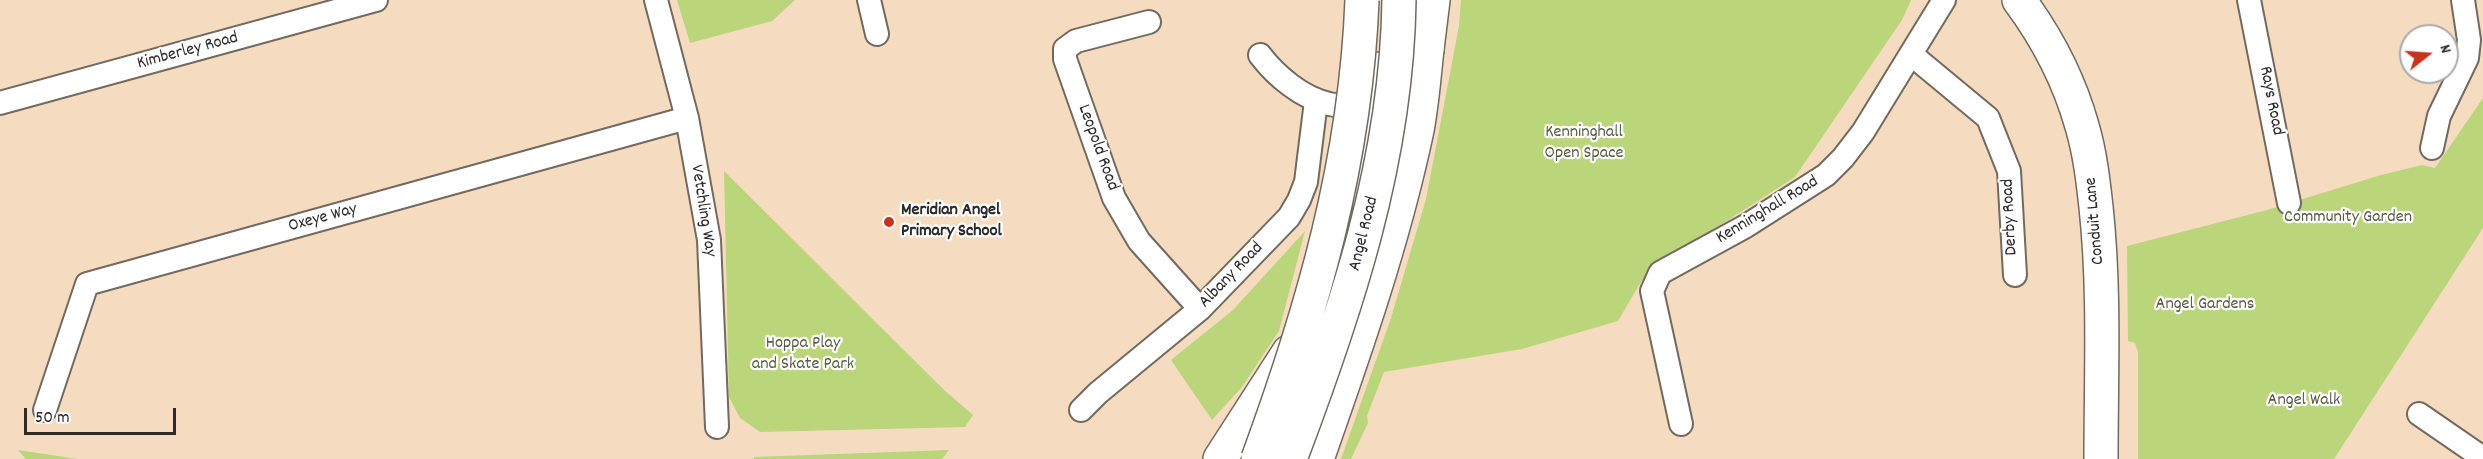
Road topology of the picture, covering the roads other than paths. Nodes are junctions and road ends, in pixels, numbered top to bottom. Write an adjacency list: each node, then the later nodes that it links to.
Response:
1 (376, 0): 18 (street, Kimberley Road)
2 (657, 0): 20 (street, Vetchling Way)
3 (869, 0): 13 (street)
4 (1362, 0): 32 (main road, Angel Road, bridge)
5 (1384, 0): 19 (main road, Angel Road)
6 (1399, 0): 33 (main road, Angel Road, bridge)
7 (1433, 0): 14 (main road)
8 (1944, 0): 16 (street, Kenninghall Road)
9 (2019, 0): 35 (main road, Conduit Lane)
10 (2249, 0): 22 (street, Rays Road)
11 (2463, 0): 21 (street)
12 (1149, 22): 24 (street, Leopold Road)
13 (877, 34)
14 (1427, 49): 19 (street); 34 (main road)
15 (1260, 54): 17 (street)
16 (1912, 56): 23 (street, Derby Road); 28 (street, Kenninghall Road)
17 (1316, 101): 19 (street); 24 (street, Albany Road)
18 (0, 103)
19 (1375, 105): 31 (main road, Angel Road)
20 (687, 118): 25 (street, Oxeye Way); 29 (street, Vetchling Way)
21 (2432, 148)
22 (2289, 203)
23 (2015, 274)
24 (1200, 309): 26 (street, Albany Road)
25 (45, 410)
26 (1081, 410)
27 (2418, 414): 30 (street)
28 (1680, 424)
29 (717, 427)
30 (2483, 458)
31 (1220, 459)
32 (1258, 459)
33 (1290, 459)
34 (1317, 459)
35 (2101, 459)

